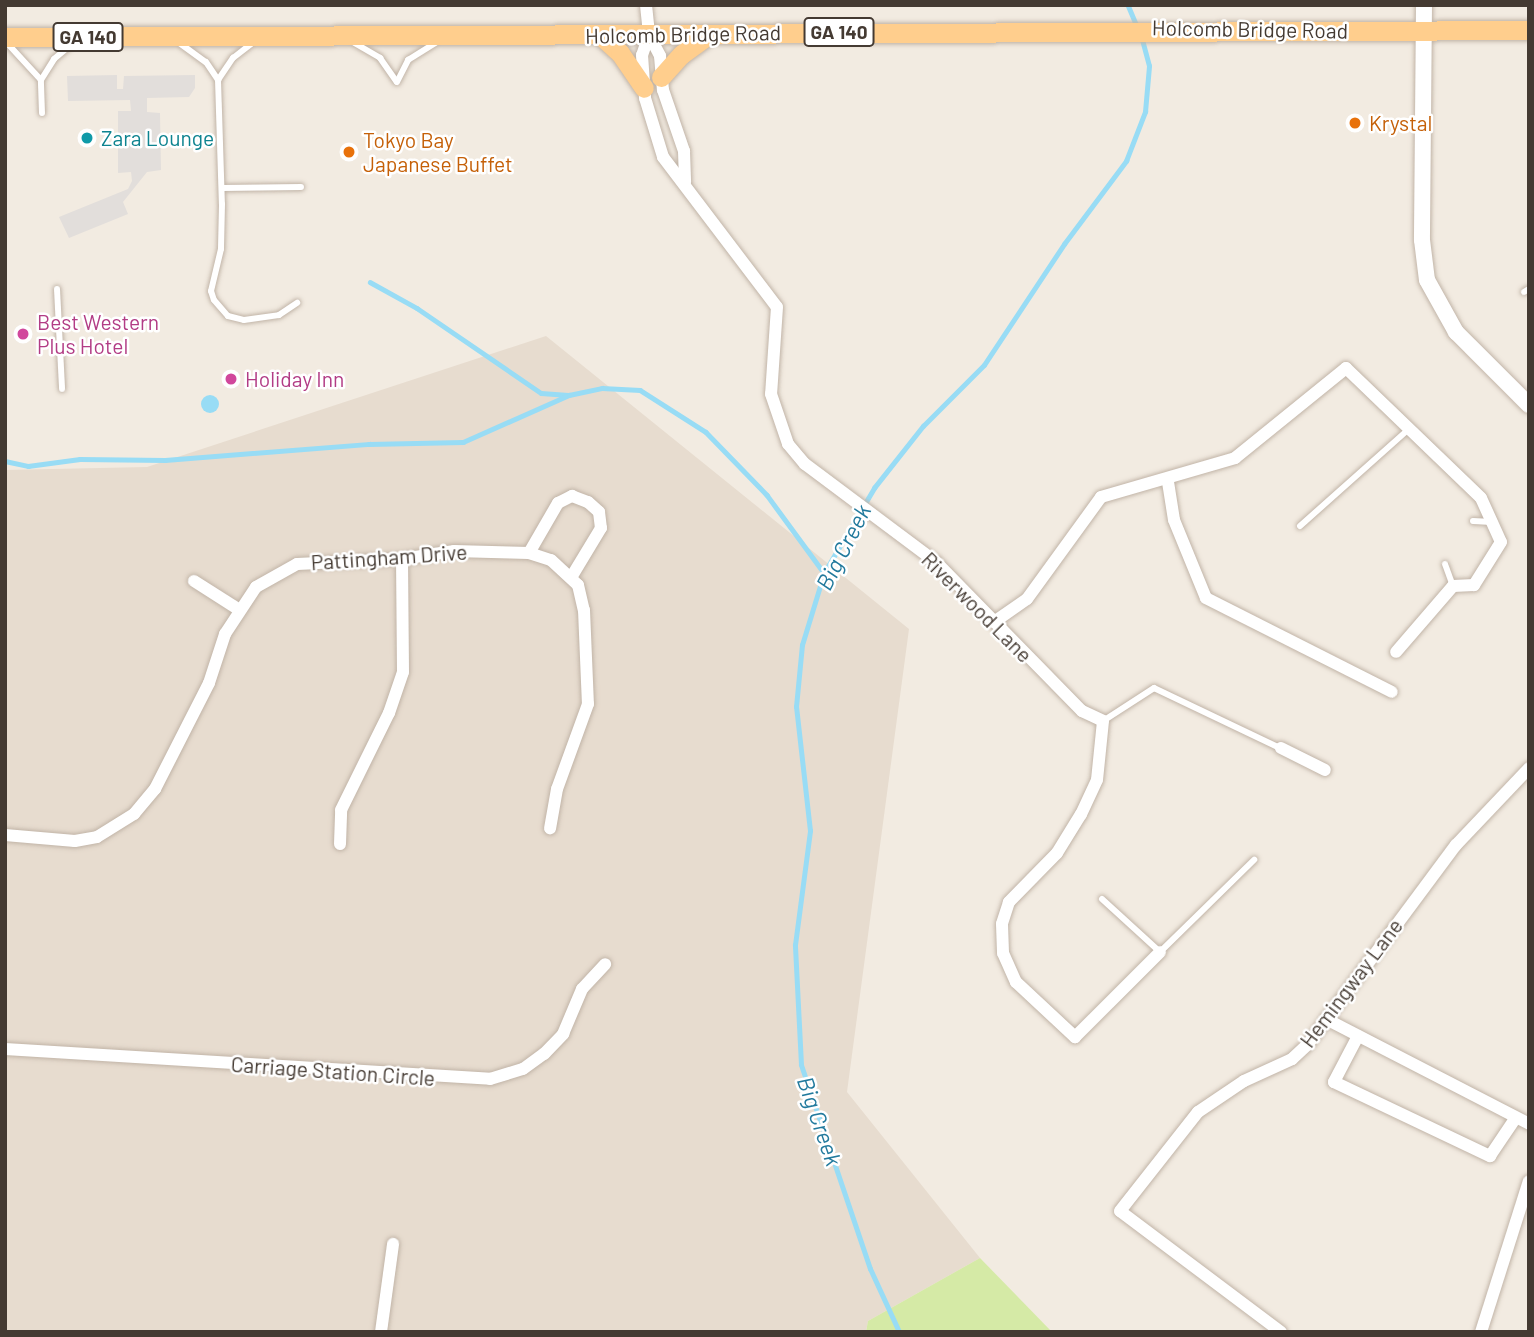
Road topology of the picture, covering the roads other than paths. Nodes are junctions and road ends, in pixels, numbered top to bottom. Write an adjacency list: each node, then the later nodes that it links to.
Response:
1 (646, 5): 7 (street)
2 (1424, 5): 4 (street)
3 (1529, 30): 4 (main road, Holcomb Bridge Road / GA 140)
4 (1422, 31): 5 (main road, Holcomb Bridge Road / GA 140); 25 (street)
5 (710, 34): 7 (main road, Holcomb Bridge Road / GA 140); 14 (main road)
6 (600, 35): 7 (main road, Holcomb Bridge Road / GA 140); 10 (main road, Holcomb Bridge Road / GA 140); 17 (main road)
7 (649, 35): 14 (street, Riverwood Lane); 17 (street, Riverwood Lane)
8 (262, 36): 9 (main road, Holcomb Bridge Road / GA 140); 12 (main road, Holcomb Bridge Road / GA 140); 16 (lane)
9 (344, 36): 10 (main road, Holcomb Bridge Road / GA 140); 10 (lane)
10 (447, 36)
11 (82, 37): 12 (main road, Holcomb Bridge Road / GA 140); 13 (main road, Holcomb Bridge Road / GA 140); 15 (lane)
12 (171, 37): 16 (lane)
13 (5, 39): 15 (lane)
14 (661, 77): 19 (street, Riverwood Lane)
15 (41, 79): 18 (lane)
16 (218, 80): 21 (lane)
17 (644, 88): 19 (street, Riverwood Lane)
18 (41, 113)
19 (685, 182): 38 (street, Riverwood Lane)
20 (301, 187): 21 (lane)
21 (222, 188): 23 (lane)
22 (57, 289): 24 (lane)
23 (297, 303)
24 (62, 389)
25 (1529, 405)
26 (1409, 429): 27 (street); 29 (street); 30 (lane)
27 (1168, 482): 38 (street); 40 (street)
28 (1472, 522): 29 (lane)
29 (1492, 522): 36 (street)
30 (1300, 526)
31 (529, 553): 32 (street, Pattingham Drive); 34 (street, Pattingham Drive); 34 (street)
32 (402, 559): 37 (street, Pattingham Drive); 47 (street)
33 (1445, 564): 36 (lane)
34 (572, 576): 45 (street)
35 (194, 581): 37 (street)
36 (1453, 586): 39 (street)
37 (238, 609): 46 (street, Pattingham Drive)
38 (993, 622): 41 (street, Riverwood Lane)
39 (1396, 652)
40 (1392, 692)
41 (1102, 721): 42 (lane); 50 (street)
42 (1281, 748): 44 (street)
43 (1529, 768): 52 (street, Hemingway Lane)
44 (1325, 770)
45 (550, 828)
46 (5, 835)
47 (340, 844)
48 (1254, 860): 50 (lane)
49 (1102, 899): 50 (lane)
50 (1160, 952)
51 (605, 964): 54 (street, Carriage Station Circle)
52 (1326, 1019): 53 (street); 60 (street, Hemingway Lane)
53 (1358, 1036): 55 (street); 55 (street)
54 (5, 1049)
55 (1515, 1119): 56 (street)
56 (1529, 1124)
57 (1529, 1181): 61 (street)
58 (393, 1244): 59 (street)
59 (381, 1332)
60 (1281, 1332)
61 (1481, 1332)

